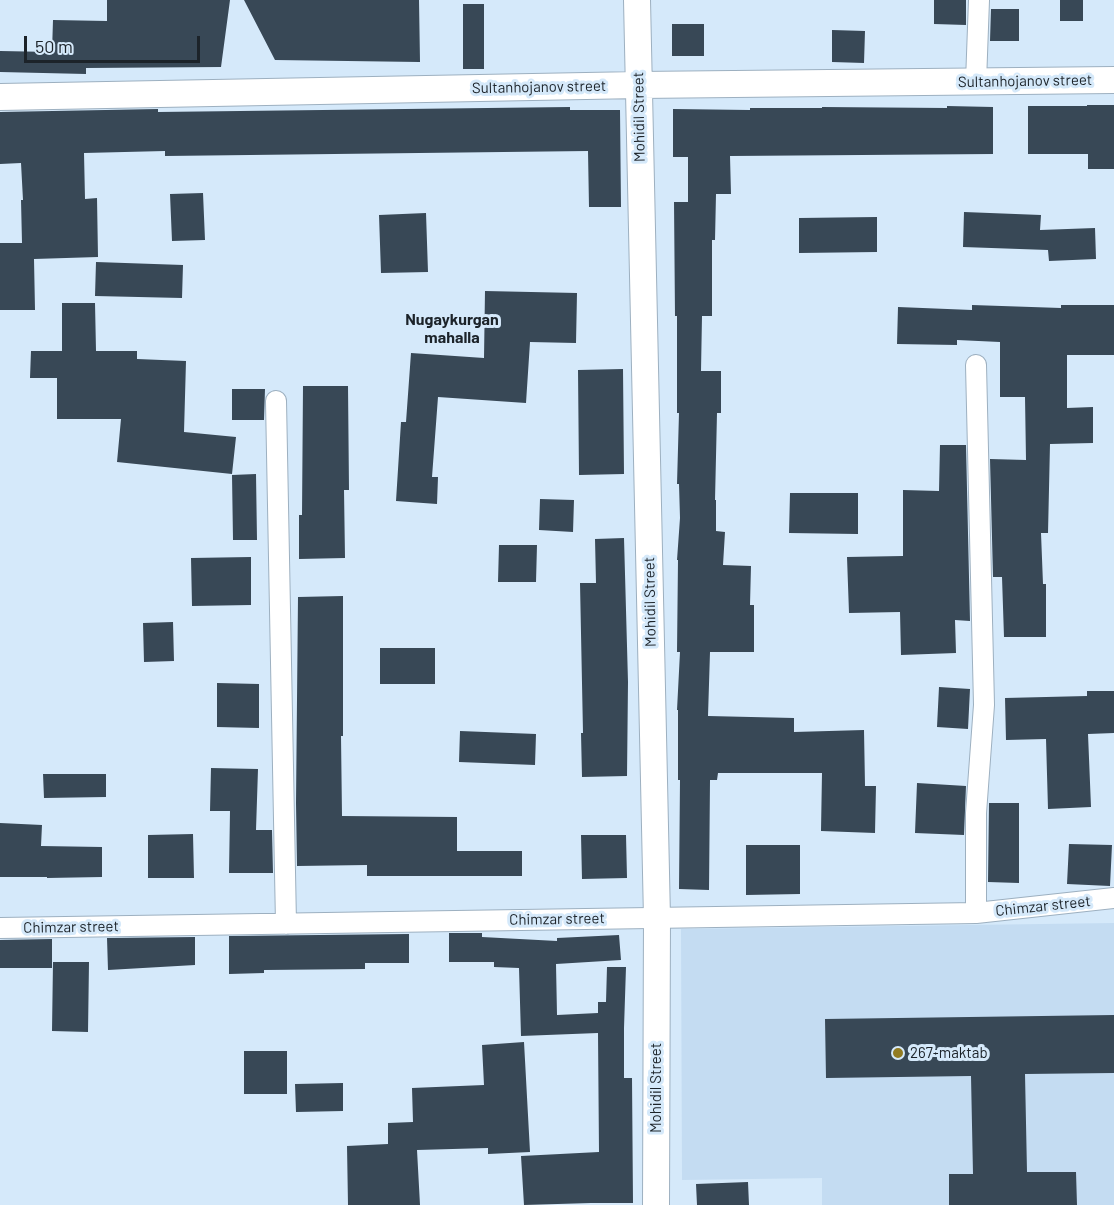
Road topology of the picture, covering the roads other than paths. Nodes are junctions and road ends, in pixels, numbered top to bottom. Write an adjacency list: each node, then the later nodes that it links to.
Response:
1 (638, 0): 5 (street, Mohidil Street)
2 (979, 0): 4 (street)
3 (1114, 80): 4 (street, Sultanhojanov street)
4 (976, 82): 5 (street, Sultanhojanov street)
5 (639, 85): 6 (street, Sultanhojanov street); 11 (street, Mohidil Street)
6 (0, 97)
7 (976, 365): 10 (street)
8 (276, 400): 12 (street)
9 (1114, 898): 10 (street, Chimzar street)
10 (976, 913): 11 (street, Chimzar street)
11 (657, 918): 12 (street, Chimzar street); 14 (street, Mohidil Street)
12 (286, 924): 13 (street, Chimzar street)
13 (0, 928)
14 (656, 1205)

